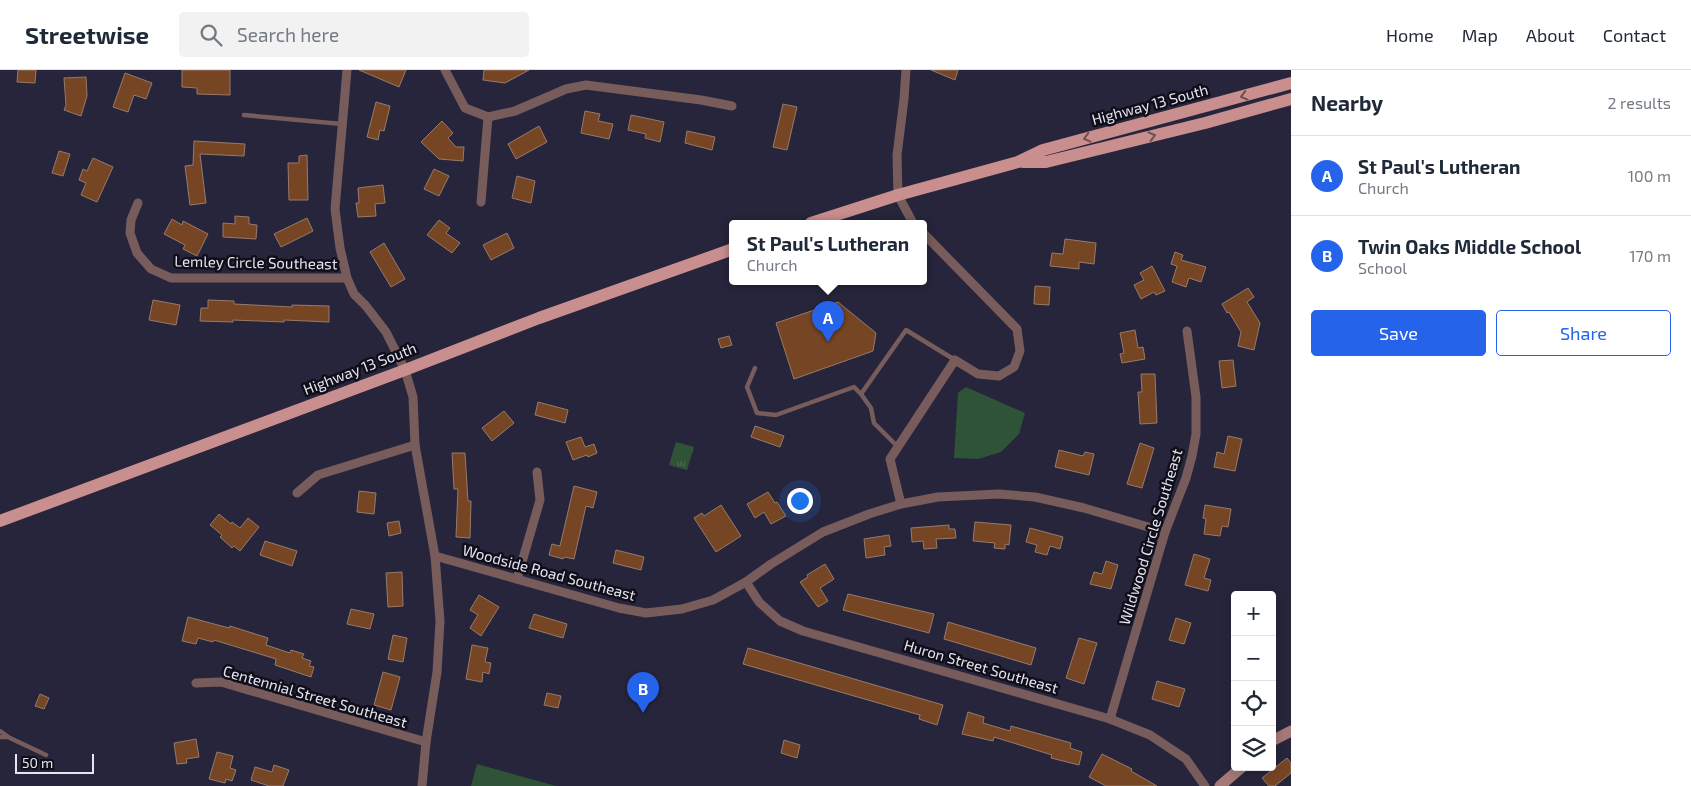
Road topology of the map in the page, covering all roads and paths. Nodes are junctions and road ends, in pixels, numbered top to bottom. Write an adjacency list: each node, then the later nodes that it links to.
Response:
1 (347, 70): 9 (street)
2 (445, 70): 8 (street)
3 (906, 70): 11 (street)
4 (1291, 83): 10 (main road, Highway 13 South, one-way to 10)
5 (1291, 99): 10 (main road, Highway 13 South, one-way to 5)
6 (732, 106): 8 (street)
7 (244, 116): 9 (lane)
8 (488, 117): 12 (street)
9 (342, 124): 18 (street)
10 (1018, 162): 11 (main road, Highway 13 South)
11 (898, 195): 14 (main road, Highway 13 South); 15 (street)
12 (481, 202)
13 (138, 203): 18 (street, Lemley Circle Southeast)
14 (820, 220)
15 (911, 220)
16 (927, 237): 20 (street)
17 (729, 250): 22 (main road, Highway 13 South)
18 (347, 278): 22 (street)
19 (1187, 331): 30 (street, Wildwood Circle Southeast)
20 (955, 360): 23 (lane); 25 (street)
21 (755, 368): 23 (lane)
22 (405, 370): 24 (street); 29 (main road, Highway 13 South)
23 (861, 394): 25 (lane)
24 (415, 445): 27 (street); 31 (street)
25 (898, 447): 28 (street)
26 (537, 472): 32 (street)
27 (298, 493)
28 (901, 504): 30 (street, Woodside Road Southeast); 33 (street, Woodside Road Southeast)
29 (0, 521)
30 (1165, 532): 35 (street, Wildwood Circle Southeast)
31 (435, 556): 32 (street, Woodside Road Southeast); 41 (street)
32 (517, 579): 33 (street, Woodside Road Southeast)
33 (746, 582): 35 (street, Huron Street Southeast)
34 (196, 683): 41 (street, Centennial Street Southeast)
35 (1110, 719): 45 (street, Huron Street Southeast)
36 (0, 731): 39 (lane)
37 (1291, 731): 40 (street)
38 (0, 737): 39 (lane)
39 (8, 737): 42 (lane)
40 (1276, 739)
41 (426, 742): 44 (street)
42 (46, 755)
43 (1237, 771): 46 (street)
44 (422, 786)
45 (1205, 786)
46 (1220, 786)

